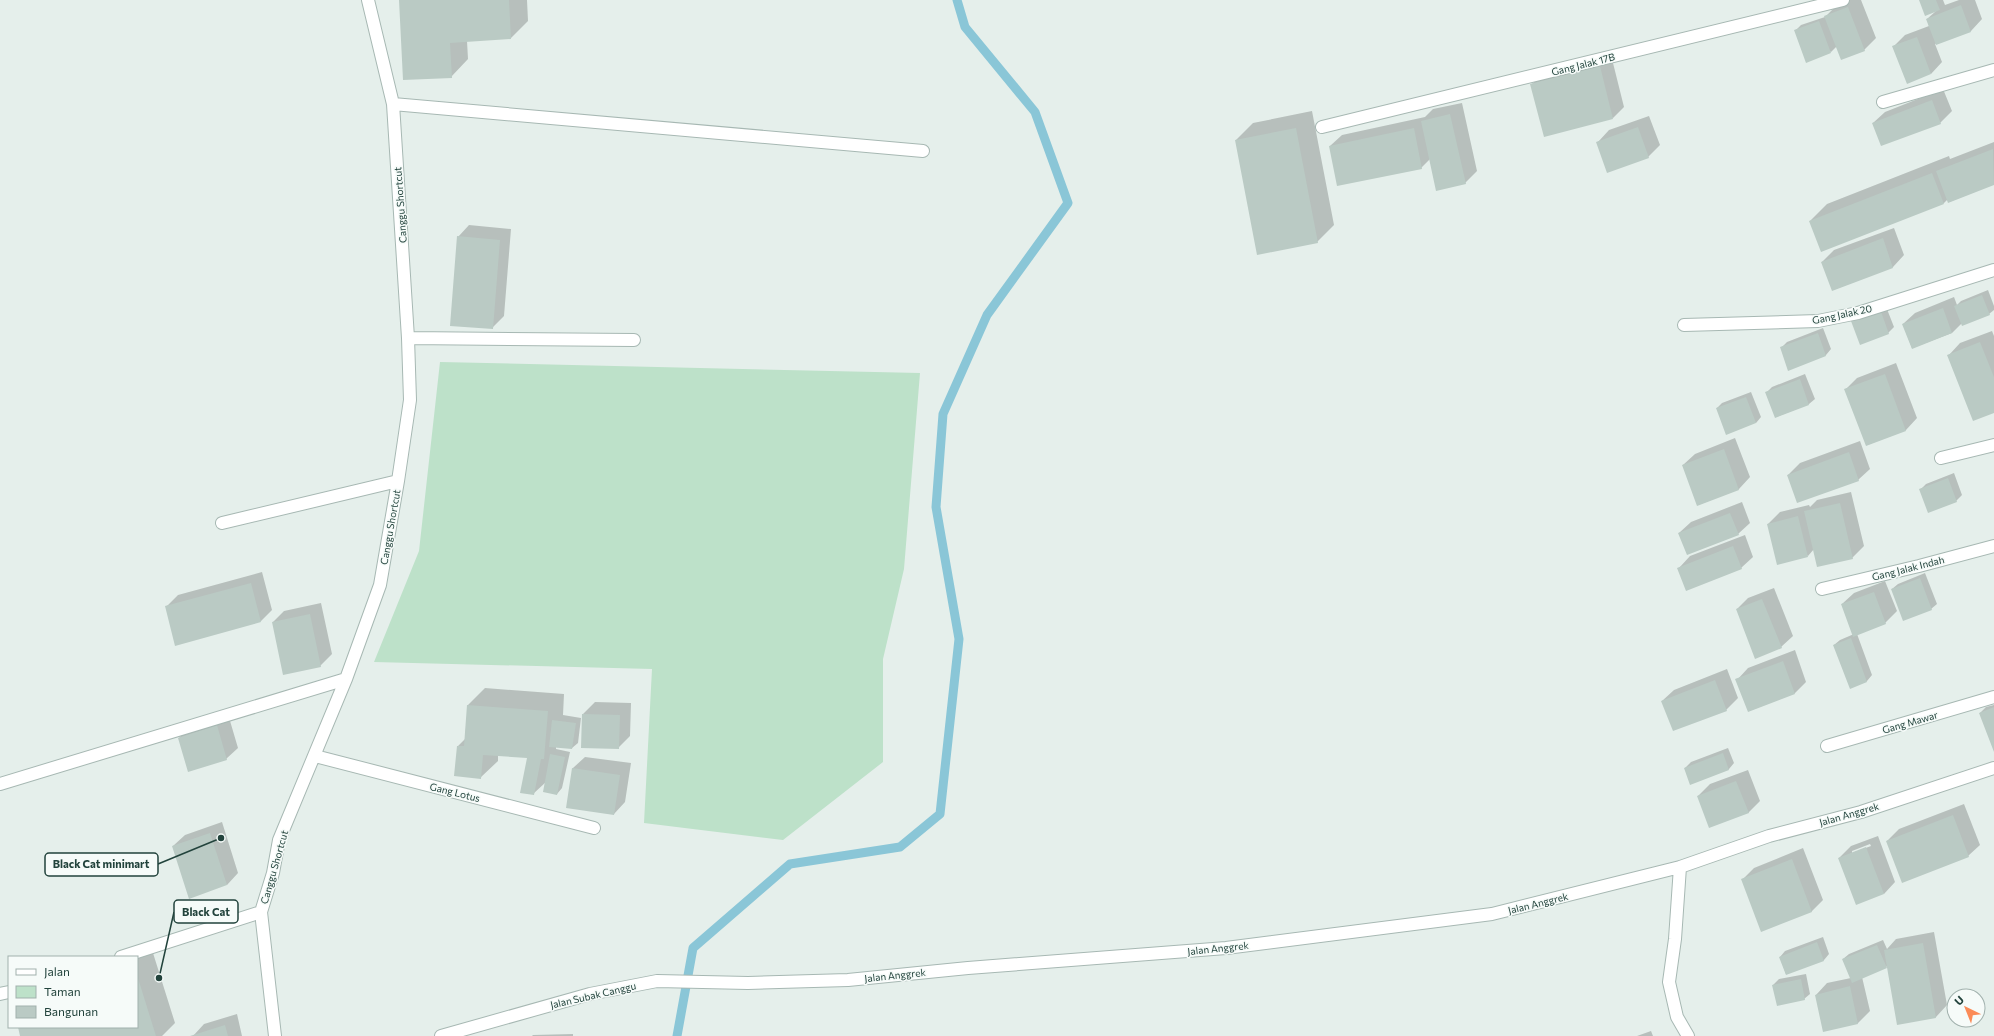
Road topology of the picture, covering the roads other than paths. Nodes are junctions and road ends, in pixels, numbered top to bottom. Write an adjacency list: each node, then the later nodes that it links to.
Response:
1 (368, 0): 5 (street, Canggu Shortcut)
2 (1843, 0): 6 (street, Gang Jalak 17B)
3 (1994, 70): 4 (street)
4 (1883, 102)
5 (393, 104): 7 (street); 10 (street, Canggu Shortcut)
6 (1322, 127)
7 (923, 151)
8 (1994, 270): 9 (street, Gang Jalak 20)
9 (1684, 325)
10 (408, 338): 11 (street); 14 (street, Canggu Shortcut)
11 (634, 340)
12 (1994, 445): 13 (street)
13 (1941, 458)
14 (398, 481): 15 (street); 18 (street, Canggu Shortcut)
15 (222, 523)
16 (1994, 546): 17 (street, Gang Jalak Indah)
17 (1822, 589)
18 (346, 679): 21 (street, Canggu Shortcut); 23 (street)
19 (1994, 697): 20 (street, Gang Mawar)
20 (1827, 746)
21 (315, 756): 24 (street, Gang Lotus); 26 (street, Canggu Shortcut)
22 (1994, 768): 25 (street, Jalan Anggrek)
23 (0, 784)
24 (594, 828)
25 (1680, 867): 28 (street, Jalan Anggrek); 31 (street)
26 (261, 912): 27 (street); 29 (street, Canggu Shortcut)
27 (124, 956)
28 (748, 983): 30 (street, Jalan Subak Canggu)
29 (276, 1036)
30 (441, 1036)
31 (1688, 1036)

